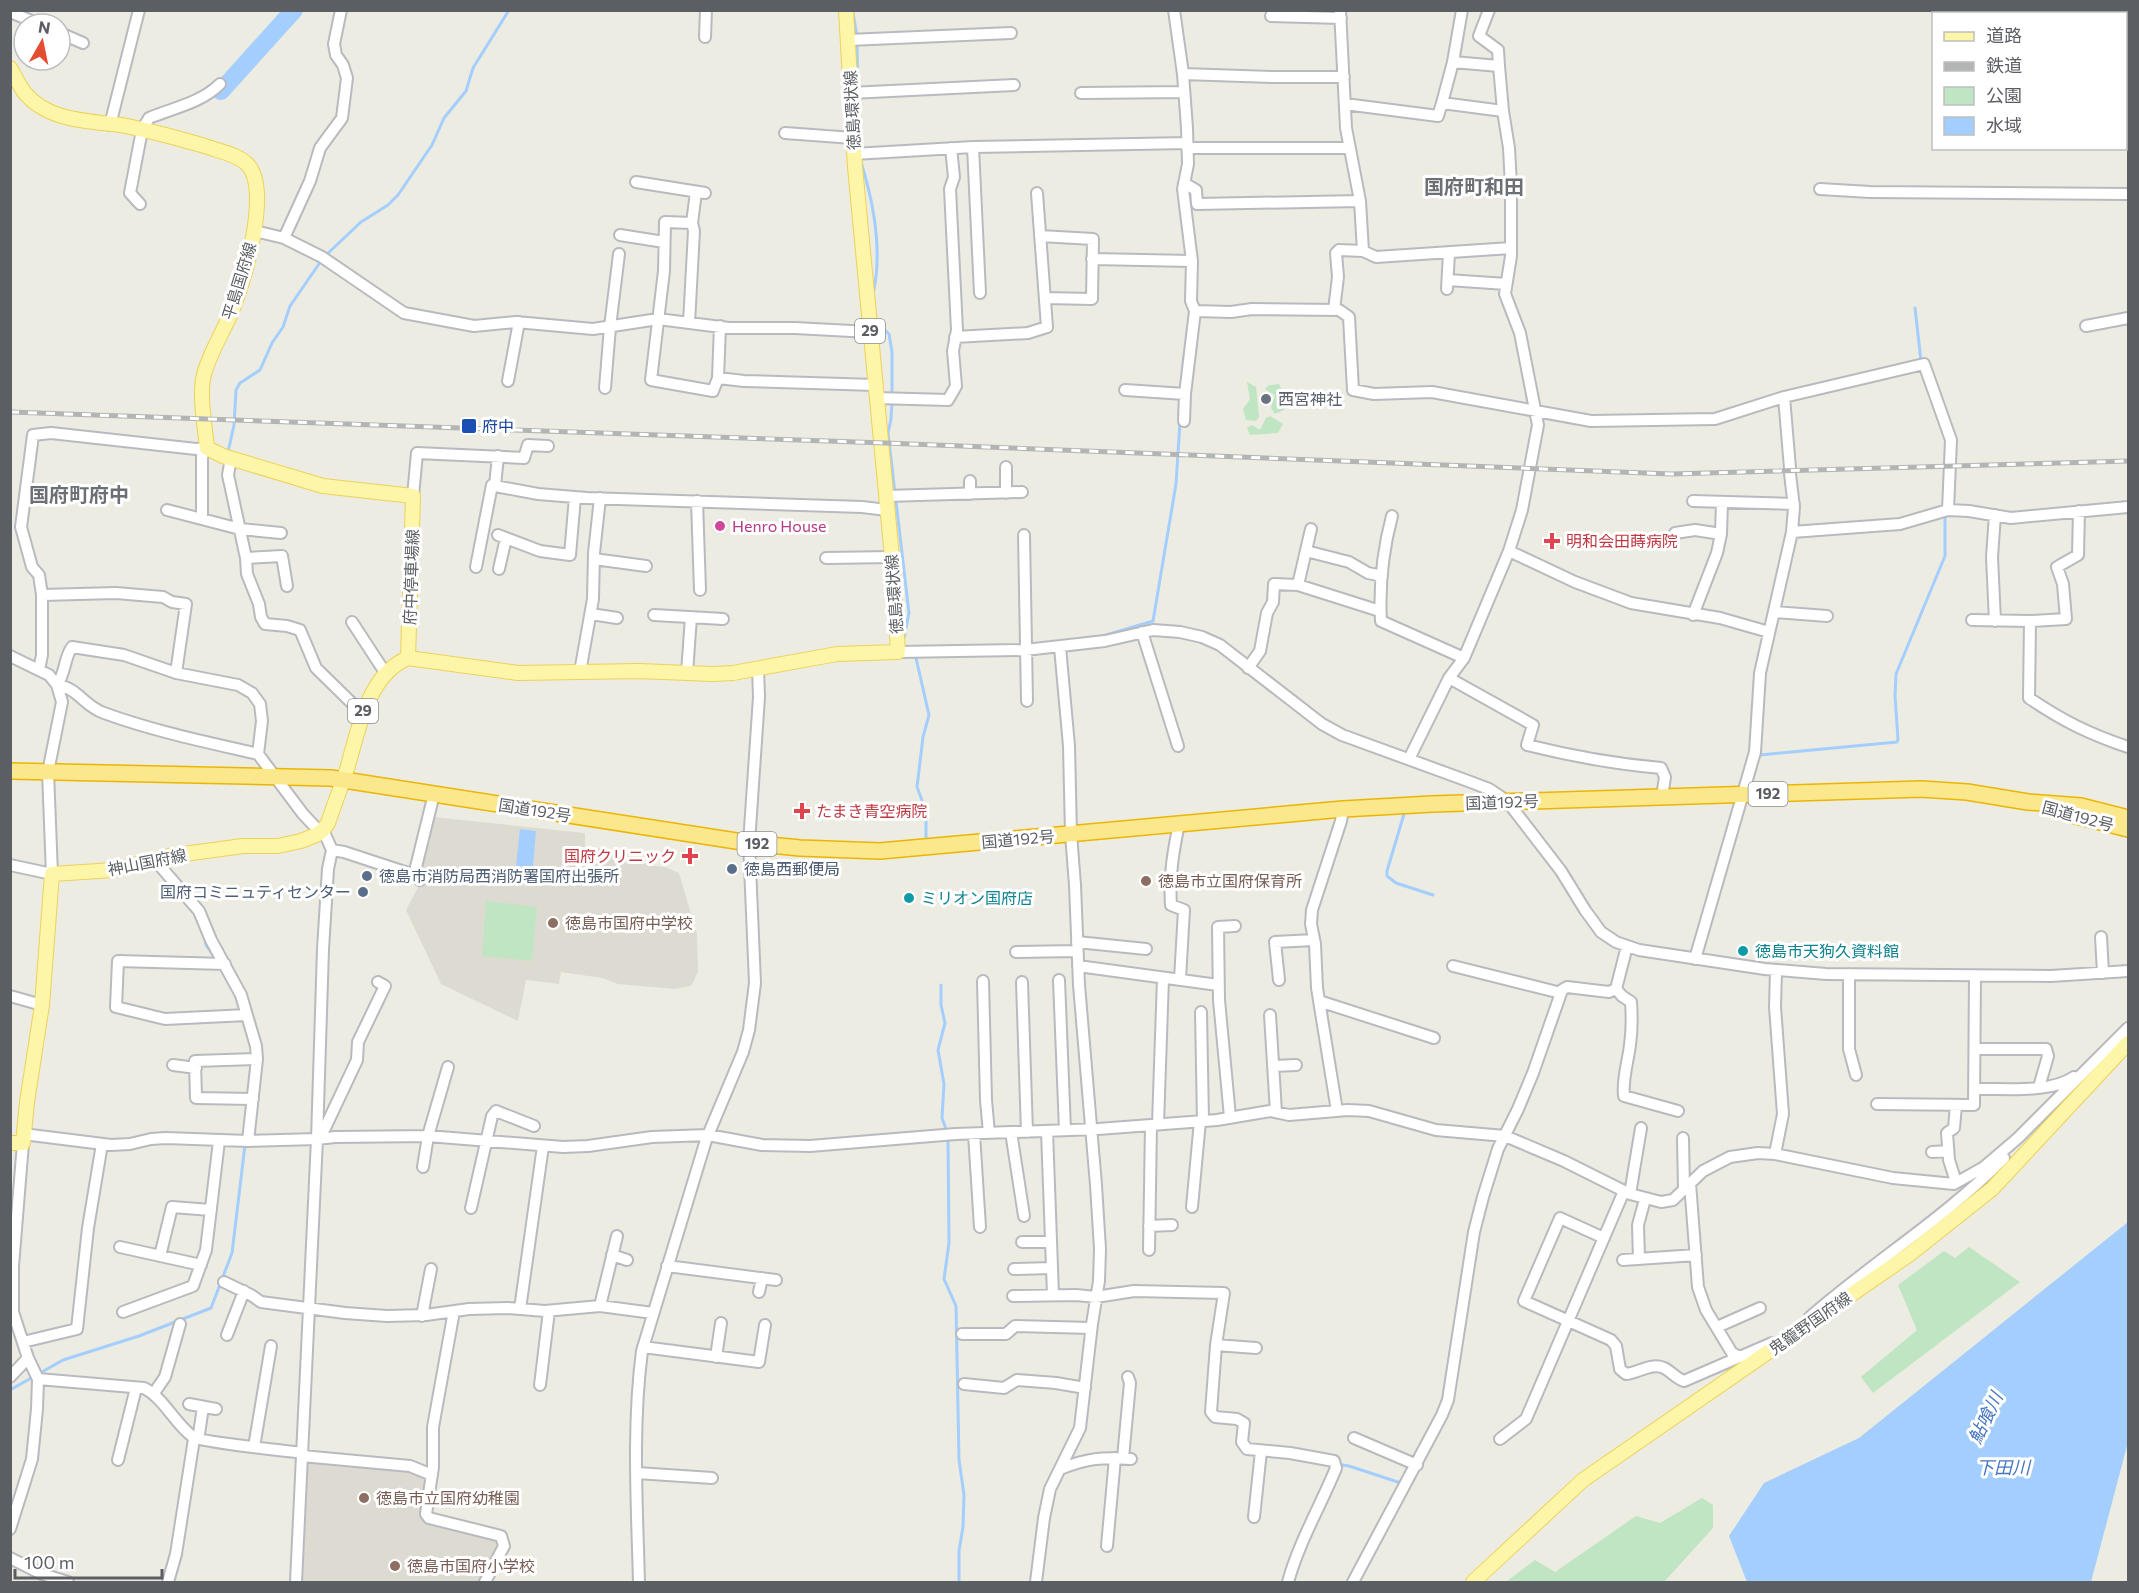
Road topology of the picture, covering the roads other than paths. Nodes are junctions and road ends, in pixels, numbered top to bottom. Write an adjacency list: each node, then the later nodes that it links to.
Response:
1 (139, 10): 28 (street)
2 (341, 10): 48 (street)
3 (706, 10): 11 (street)
4 (846, 10): 13 (main road, 徳島環状線 / 29)
5 (1174, 10): 18 (street)
6 (1462, 10): 15 (street)
7 (1489, 10): 16 (street)
8 (1341, 14): 9 (street); 19 (street)
9 (1271, 16)
10 (1011, 33): 13 (street)
11 (705, 37)
12 (72, 38): 14 (street)
13 (854, 40): 23 (main road, 徳島環状線 / 29)
14 (83, 42)
15 (1454, 62): 16 (street); 25 (street)
16 (1499, 66): 27 (street)
17 (10, 68): 28 (main road, 平島国府線)
18 (1183, 74): 19 (street); 22 (street)
19 (1344, 77): 26 (street)
20 (220, 84): 29 (street)
21 (1014, 85): 23 (street)
22 (1184, 92): 24 (street); 32 (street)
23 (856, 93): 31 (main road, 徳島環状線 / 29)
24 (1081, 93)
25 (1442, 103): 26 (street); 27 (street)
26 (1345, 104): 35 (street)
27 (1503, 111): 50 (street)
28 (110, 125): 29 (main road, 平島国府線)
29 (142, 130): 43 (street); 45 (main road, 平島国府線)
30 (785, 133): 31 (street)
31 (853, 138): 36 (main road, 徳島環状線 / 29)
32 (1187, 146): 33 (street); 35 (street); 37 (street)
33 (973, 147): 34 (street); 57 (street)
34 (951, 148): 36 (street); 69 (street)
35 (1350, 148): 42 (street)
36 (858, 154): 68 (main road, 徳島環状線 / 29)
37 (1184, 183): 42 (street); 55 (street)
38 (642, 186): 44 (street)
39 (1820, 189): 41 (street)
40 (1037, 193): 47 (street)
41 (2128, 194)
42 (1360, 201): 51 (street)
43 (140, 204)
44 (692, 223): 49 (street); 64 (street)
45 (255, 231): 48 (street); 80 (main road, 平島国府線)
46 (620, 235): 49 (street)
47 (1040, 236): 54 (street); 58 (street)
48 (284, 238): 63 (street)
49 (664, 242): 62 (street)
50 (1511, 248): 52 (street); 56 (street)
51 (1363, 251): 52 (street); 60 (street)
52 (1449, 253): 56 (street)
53 (619, 254): 66 (street)
54 (1092, 259): 55 (street); 58 (street)
55 (1192, 261): 59 (street)
56 (1506, 284): 77 (street)
57 (981, 294)
58 (1045, 298): 69 (street)
59 (1193, 307): 60 (street); 74 (street)
60 (1334, 310): 77 (street)
61 (2128, 318): 65 (street)
62 (658, 319): 64 (street); 66 (street); 70 (street)
63 (519, 322): 66 (street); 71 (street)
64 (689, 323): 67 (street)
65 (2086, 326)
66 (610, 327): 72 (street)
67 (720, 327): 68 (street); 70 (street)
68 (870, 332): 75 (main road, 徳島環状線 / 29)
69 (955, 338): 75 (street)
70 (718, 378): 75 (street)
71 (508, 381)
72 (605, 388)
73 (1125, 390): 74 (street)
74 (1182, 393): 78 (street)
75 (884, 396): 92 (main road, 徳島環状線 / 29)
76 (1784, 397): 77 (street); 96 (street); 100 (street)
77 (1535, 411): 113 (street)
78 (1184, 421)
79 (548, 446): 81 (street)
80 (207, 448): 82 (main road); 103 (street); 104 (street)
81 (498, 456): 89 (street); 90 (street)
82 (231, 458): 89 (main road); 105 (street)
83 (1006, 467): 87 (street)
84 (970, 481): 88 (street)
85 (492, 485): 120 (street)
86 (1022, 492): 87 (street)
87 (1006, 493): 88 (street)
88 (970, 494): 92 (street)
89 (413, 496): 145 (main road, 府中停車場線)
90 (575, 497): 91 (street); 118 (street)
91 (600, 498): 93 (street); 117 (street)
92 (891, 500): 93 (street); 114 (main road, 徳島環状線 / 29)
93 (697, 501): 124 (street)
94 (1693, 501): 95 (street)
95 (1722, 502): 96 (street); 110 (street)
96 (1794, 504): 107 (street)
97 (2128, 507): 99 (street)
98 (167, 510): 103 (street)
99 (2079, 510): 101 (street); 137 (street)
100 (1946, 511): 101 (street); 107 (street)
101 (1995, 515): 136 (street)
102 (1392, 516): 121 (street)
103 (202, 519): 105 (street)
104 (16, 526): 125 (street)
105 (240, 529): 108 (street); 115 (street)
106 (1311, 529): 112 (street)
107 (1792, 532): 127 (street)
108 (281, 533)
109 (1675, 533): 110 (street)
110 (1720, 534): 130 (street)
111 (1024, 535): 142 (street)
112 (1306, 551): 121 (street); 122 (street)
113 (1509, 551): 130 (street); 146 (street)
114 (892, 557): 116 (street); 143 (main road, 徳島環状線 / 29)
115 (246, 558): 123 (street); 157 (street)
116 (826, 558)
117 (594, 559): 119 (street); 128 (street)
118 (503, 564)
119 (646, 566)
120 (476, 567)
121 (1382, 576): 126 (street)
122 (1298, 585): 126 (street); 148 (street)
123 (287, 586)
124 (700, 590)
125 (42, 595): 149 (street); 151 (street)
126 (1380, 611): 146 (street)
127 (1774, 612): 131 (street); 140 (street)
128 (591, 614): 133 (street); 150 (street)
129 (654, 615): 132 (street)
130 (1693, 615): 140 (street)
131 (1827, 616)
132 (691, 617): 134 (street); 153 (street)
133 (617, 618)
134 (723, 619)
135 (1972, 620): 136 (street)
136 (1995, 621): 137 (street)
137 (2030, 621): 159 (street)
138 (352, 622): 152 (street)
139 (1142, 632): 141 (street); 148 (street); 158 (street)
140 (1769, 632): 167 (street)
141 (1060, 647): 142 (street); 176 (street)
142 (1025, 650): 143 (street); 156 (street)
143 (898, 652): 147 (main road, 徳島環状線)
144 (10, 656): 149 (street)
145 (408, 658): 150 (main road, 徳島環状線); 152 (main road, 29)
146 (1464, 658): 154 (street)
147 (758, 668): 153 (main road, 徳島環状線); 177 (street)
148 (1248, 668): 161 (street)
149 (39, 670): 155 (street)
150 (580, 672): 153 (main road, 徳島環状線)
151 (176, 673): 155 (street); 160 (street)
152 (386, 674): 157 (main road, 29)
153 (687, 674)
154 (1449, 678): 161 (street); 168 (street)
155 (57, 686): 160 (street); 163 (street)
156 (1027, 701)
157 (362, 713): 165 (main road, 29)
158 (1178, 746)
159 (2128, 747)
160 (258, 754): 164 (street)
161 (1409, 759): 169 (street)
162 (10, 771): 163 (highway, 国道192号 / 192)
163 (48, 772): 164 (highway, 国道192号 / 192); 181 (street)
164 (275, 777): 165 (highway, 国道192号 / 192); 175 (street)
165 (343, 780): 166 (highway, 国道192号 / 192); 175 (main road)
166 (434, 794): 177 (highway, 国道192号 / 192); 178 (street)
167 (1743, 795): 168 (highway, 国道192号 / 192); 170 (highway, 国道192号 / 192); 189 (street)
168 (1662, 797): 169 (highway, 国道192号 / 192)
169 (1507, 801): 171 (highway, 国道192号 / 192); 185 (street)
170 (2028, 802): 172 (highway, 国道192号 / 192); 174 (highway, 国道192号 / 192)
171 (1343, 809): 173 (highway, 国道192号 / 192); 184 (street)
172 (2128, 818)
173 (1179, 824): 176 (highway, 国道192号 / 192); 200 (street)
174 (2128, 829)
175 (322, 831): 178 (street); 179 (main road, 神山国府線)
176 (1071, 834): 177 (highway, 国道192号 / 192); 186 (street)
177 (749, 843): 250 (street)
178 (332, 850): 256 (street)
179 (154, 859): 181 (main road, 神山国府線); 190 (street)
180 (10, 865): 181 (street)
181 (52, 874): 210 (main road)
182 (1234, 926): 205 (street)
183 (2101, 937): 195 (street)
184 (1314, 940): 201 (street); 209 (street)
185 (1627, 946): 189 (street); 206 (street)
186 (1077, 947): 187 (street); 188 (street); 191 (street)
187 (1146, 950)
188 (1016, 952)
189 (1695, 958): 193 (street)
190 (225, 964): 212 (street); 212 (street)
191 (1078, 966): 198 (street); 243 (street)
192 (1453, 966): 207 (street)
193 (1776, 970): 196 (street); 264 (street)
194 (2128, 971): 195 (street)
195 (2103, 973): 197 (street)
196 (1849, 974): 197 (street); 227 (street)
197 (1975, 976): 219 (street)
198 (1163, 978): 200 (street); 240 (street)
199 (1059, 980): 244 (street)
200 (1180, 980): 205 (street)
201 (1279, 980)
202 (983, 981): 248 (street)
203 (378, 982): 256 (street)
204 (1022, 982): 247 (street)
205 (1218, 985): 238 (street)
206 (1616, 989): 207 (street); 235 (street)
207 (1561, 993): 252 (street)
208 (10, 996): 210 (street)
209 (1319, 1000): 215 (street); 234 (street)
210 (42, 1005): 255 (main road)
211 (1201, 1012): 239 (street)
212 (247, 1015): 220 (street)
213 (1284, 1019): 223 (street)
214 (2128, 1028): 226 (street)
215 (1420, 1034): 216 (street); 218 (street)
216 (1434, 1038)
217 (2128, 1043): 319 (main road, 鬼籠野国府線)
218 (1417, 1046)
219 (1975, 1049): 228 (street); 229 (street)
220 (257, 1059): 225 (street); 231 (street)
221 (173, 1065): 225 (street)
222 (1296, 1065): 223 (street)
223 (1274, 1066): 236 (street)
224 (448, 1067): 251 (street)
225 (195, 1068): 231 (street)
226 (2085, 1072): 228 (street); 230 (street)
227 (1856, 1075)
228 (2039, 1088): 229 (street)
229 (1974, 1089): 233 (street)
230 (2066, 1091): 237 (street); 254 (street)
231 (253, 1099): 258 (street)
232 (1877, 1104): 233 (street)
233 (1956, 1105): 262 (street)
234 (1336, 1111): 236 (street); 252 (street)
235 (1678, 1111)
236 (1276, 1112): 238 (street)
237 (2037, 1113)
238 (1230, 1117): 239 (street)
239 (1202, 1121): 240 (street); 270 (street)
240 (1155, 1125): 243 (street); 274 (street)
241 (534, 1126): 259 (street)
242 (1641, 1128): 268 (street)
243 (1092, 1129): 244 (street); 301 (street)
244 (1065, 1130): 245 (street)
245 (1047, 1131): 247 (street); 280 (street)
246 (1011, 1132): 247 (street); 248 (street); 273 (street)
247 (1027, 1132)
248 (989, 1133): 249 (street)
249 (974, 1134): 250 (street); 276 (street)
250 (708, 1135): 261 (street); 290 (street)
251 (428, 1136): 256 (street); 259 (street); 265 (street)
252 (1505, 1136): 268 (street); 347 (street)
253 (1683, 1138): 267 (street)
254 (2018, 1138): 266 (street); 319 (street)
255 (19, 1140): 260 (street); 320 (street)
256 (317, 1140): 258 (street); 304 (street)
257 (219, 1141): 258 (street); 260 (street); 272 (street)
258 (248, 1141)
259 (485, 1142): 261 (street); 271 (street)
260 (102, 1144): 320 (street)
261 (543, 1146): 305 (street)
262 (1948, 1151): 263 (street); 266 (street)
263 (1932, 1152)
264 (1775, 1154): 266 (street); 267 (street)
265 (423, 1167)
266 (1956, 1182)
267 (1687, 1187): 269 (street); 284 (street)
268 (1627, 1192): 269 (street); 278 (street)
269 (1645, 1199): 286 (street)
270 (1192, 1207)
271 (471, 1208)
272 (211, 1210): 285 (street); 289 (street)
273 (1024, 1216)
274 (1149, 1226): 275 (street); 282 (street)
275 (1172, 1226)
276 (980, 1227)
277 (617, 1236): 283 (street)
278 (1604, 1238): 311 (street); 311 (street)
279 (1022, 1242): 280 (street)
280 (1051, 1242): 291 (street)
281 (120, 1247): 285 (street)
282 (1149, 1250)
283 (612, 1255): 287 (street); 302 (street)
284 (1696, 1255): 286 (street); 315 (street)
285 (160, 1256): 289 (street)
286 (1639, 1259): 288 (street)
287 (627, 1260)
288 (1623, 1260)
289 (201, 1265): 308 (street)
290 (667, 1266): 294 (street); 309 (street)
291 (1052, 1268): 293 (street); 299 (street)
292 (431, 1269): 310 (street)
293 (1014, 1269)
294 (762, 1278): 295 (street); 298 (street)
295 (776, 1280)
296 (224, 1282): 297 (street)
297 (244, 1292): 304 (street); 318 (street)
298 (759, 1292)
299 (1053, 1295): 300 (street); 301 (street)
300 (1012, 1296)
301 (1096, 1297): 316 (street); 321 (street)
302 (600, 1306): 307 (street); 309 (street)
303 (1760, 1308): 315 (street)
304 (309, 1309): 310 (street); 344 (street)
305 (520, 1309): 306 (street); 307 (street)
306 (454, 1311): 310 (street); 350 (street)
307 (549, 1311): 332 (street)
308 (123, 1312)
309 (653, 1313): 323 (street)
310 (422, 1316)
311 (1569, 1320): 326 (street); 341 (street)
312 (721, 1323): 325 (street)
313 (180, 1324): 335 (street)
314 (765, 1325): 325 (street)
315 (1717, 1326): 326 (street)
316 (1091, 1328): 317 (street); 334 (street)
317 (962, 1334)
318 (226, 1335)
319 (1791, 1336): 326 (street); 364 (main road, 鬼籠野国府線)
320 (23, 1342): 327 (street)
321 (1216, 1345): 324 (street); 343 (street)
322 (271, 1346): 342 (street)
323 (644, 1347): 325 (street); 349 (street)
324 (1256, 1348)
325 (716, 1356)
326 (1740, 1357)
327 (28, 1358): 328 (street); 329 (street)
328 (10, 1377)
329 (37, 1377): 333 (street); 353 (street)
330 (1128, 1377): 345 (street)
331 (963, 1384): 334 (street)
332 (540, 1385)
333 (136, 1388): 335 (street); 346 (street)
334 (1085, 1389): 348 (street)
335 (154, 1394): 340 (street)
336 (189, 1404): 337 (street)
337 (203, 1407): 338 (street); 340 (street)
338 (216, 1409)
339 (1354, 1438): 347 (street)
340 (194, 1439): 342 (street); 357 (street)
341 (1500, 1439)
342 (254, 1447): 344 (street)
343 (1261, 1451): 352 (street); 362 (street)
344 (302, 1455): 350 (street); 358 (street)
345 (1123, 1458): 348 (street); 354 (street)
346 (118, 1460)
347 (1417, 1465): 363 (street)
348 (1060, 1469): 361 (street)
349 (637, 1473): 351 (street); 360 (street)
350 (432, 1475): 359 (street)
351 (712, 1478)
352 (1254, 1517)
353 (10, 1529)
354 (1107, 1546)
355 (10, 1558): 356 (street)
356 (68, 1582)
357 (168, 1582)
358 (296, 1582)
359 (485, 1582)
360 (639, 1582)
361 (1036, 1582)
362 (1288, 1582)
363 (1353, 1582)
364 (1473, 1582)

